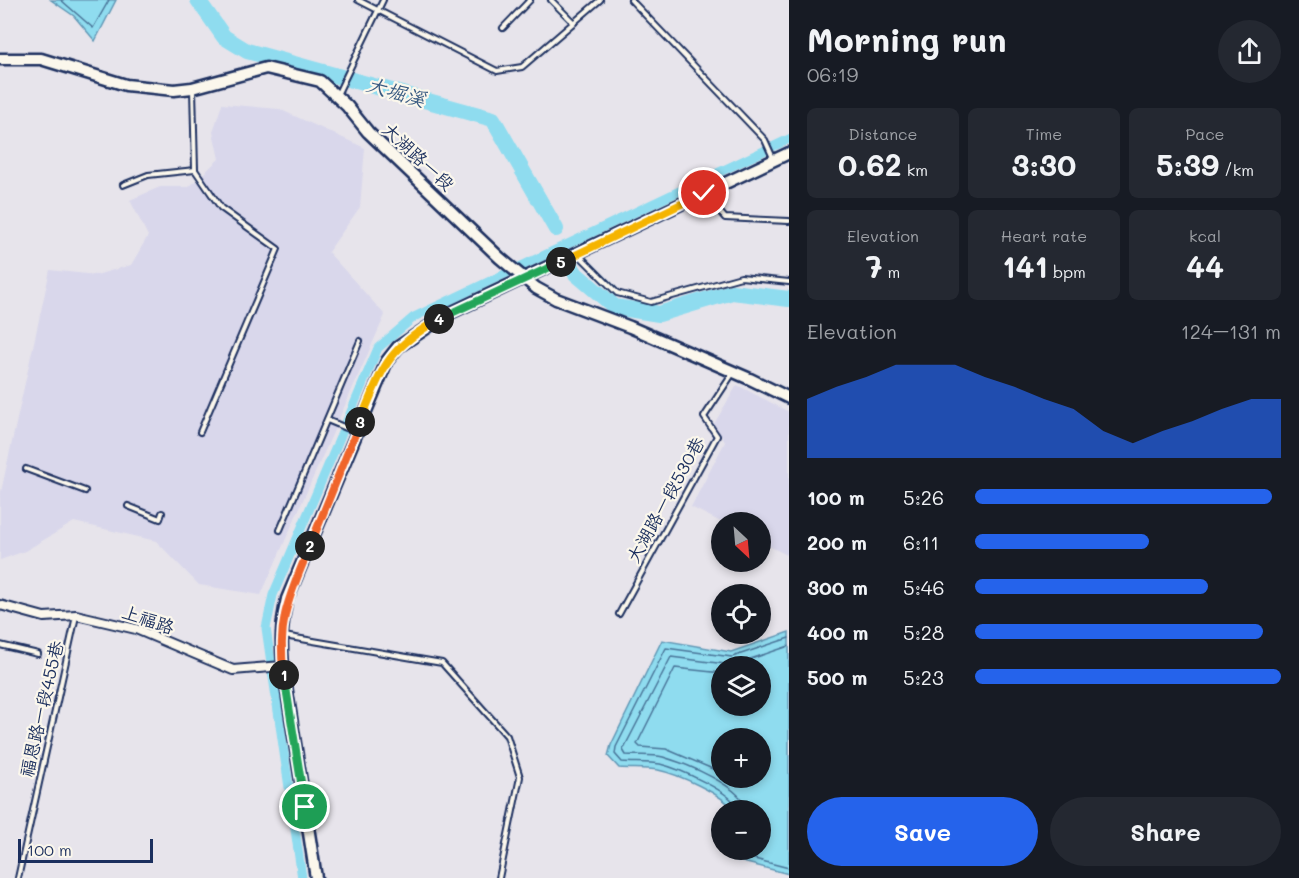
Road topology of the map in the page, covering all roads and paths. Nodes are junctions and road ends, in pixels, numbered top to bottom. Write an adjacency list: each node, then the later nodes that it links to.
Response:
1 (358, 0): 7 (lane)
2 (382, 0): 7 (lane)
3 (530, 0): 9 (lane)
4 (551, 0): 8 (lane)
5 (600, 0): 8 (lane)
6 (631, 0): 14 (lane)
7 (379, 10): 8 (lane); 12 (lane)
8 (573, 24)
9 (503, 28)
10 (0, 58): 11 (street, 大湖路一段)
11 (192, 88): 12 (street, 大湖路一段); 15 (lane)
12 (337, 96): 20 (street, 大湖路一段)
13 (789, 153): 14 (street)
14 (772, 157): 17 (street)
15 (195, 170): 16 (lane); 27 (lane)
16 (123, 185)
17 (704, 193): 18 (lane); 19 (street)
18 (789, 221)
19 (577, 254): 20 (street); 21 (lane)
20 (525, 279): 23 (street, 大湖路一段); 26 (street)
21 (789, 282)
22 (360, 341): 25 (lane)
23 (734, 372): 24 (street, 大湖路一段); 34 (lane, 大湖路一段530巷)
24 (789, 398)
25 (327, 420): 26 (lane); 32 (lane)
26 (355, 431): 36 (street)
27 (200, 432)
28 (26, 469): 29 (lane)
29 (85, 491)
30 (128, 506): 31 (lane)
31 (162, 513)
32 (280, 530)
33 (0, 605): 35 (street, 上福路)
34 (619, 614)
35 (76, 615): 39 (street, 上福路); 40 (lane, 福恩路一段455巷)
36 (280, 635): 39 (street); 42 (lane)
37 (0, 645): 38 (lane)
38 (38, 654)
39 (280, 666): 41 (street)
40 (18, 878)
41 (316, 878)
42 (499, 878)

